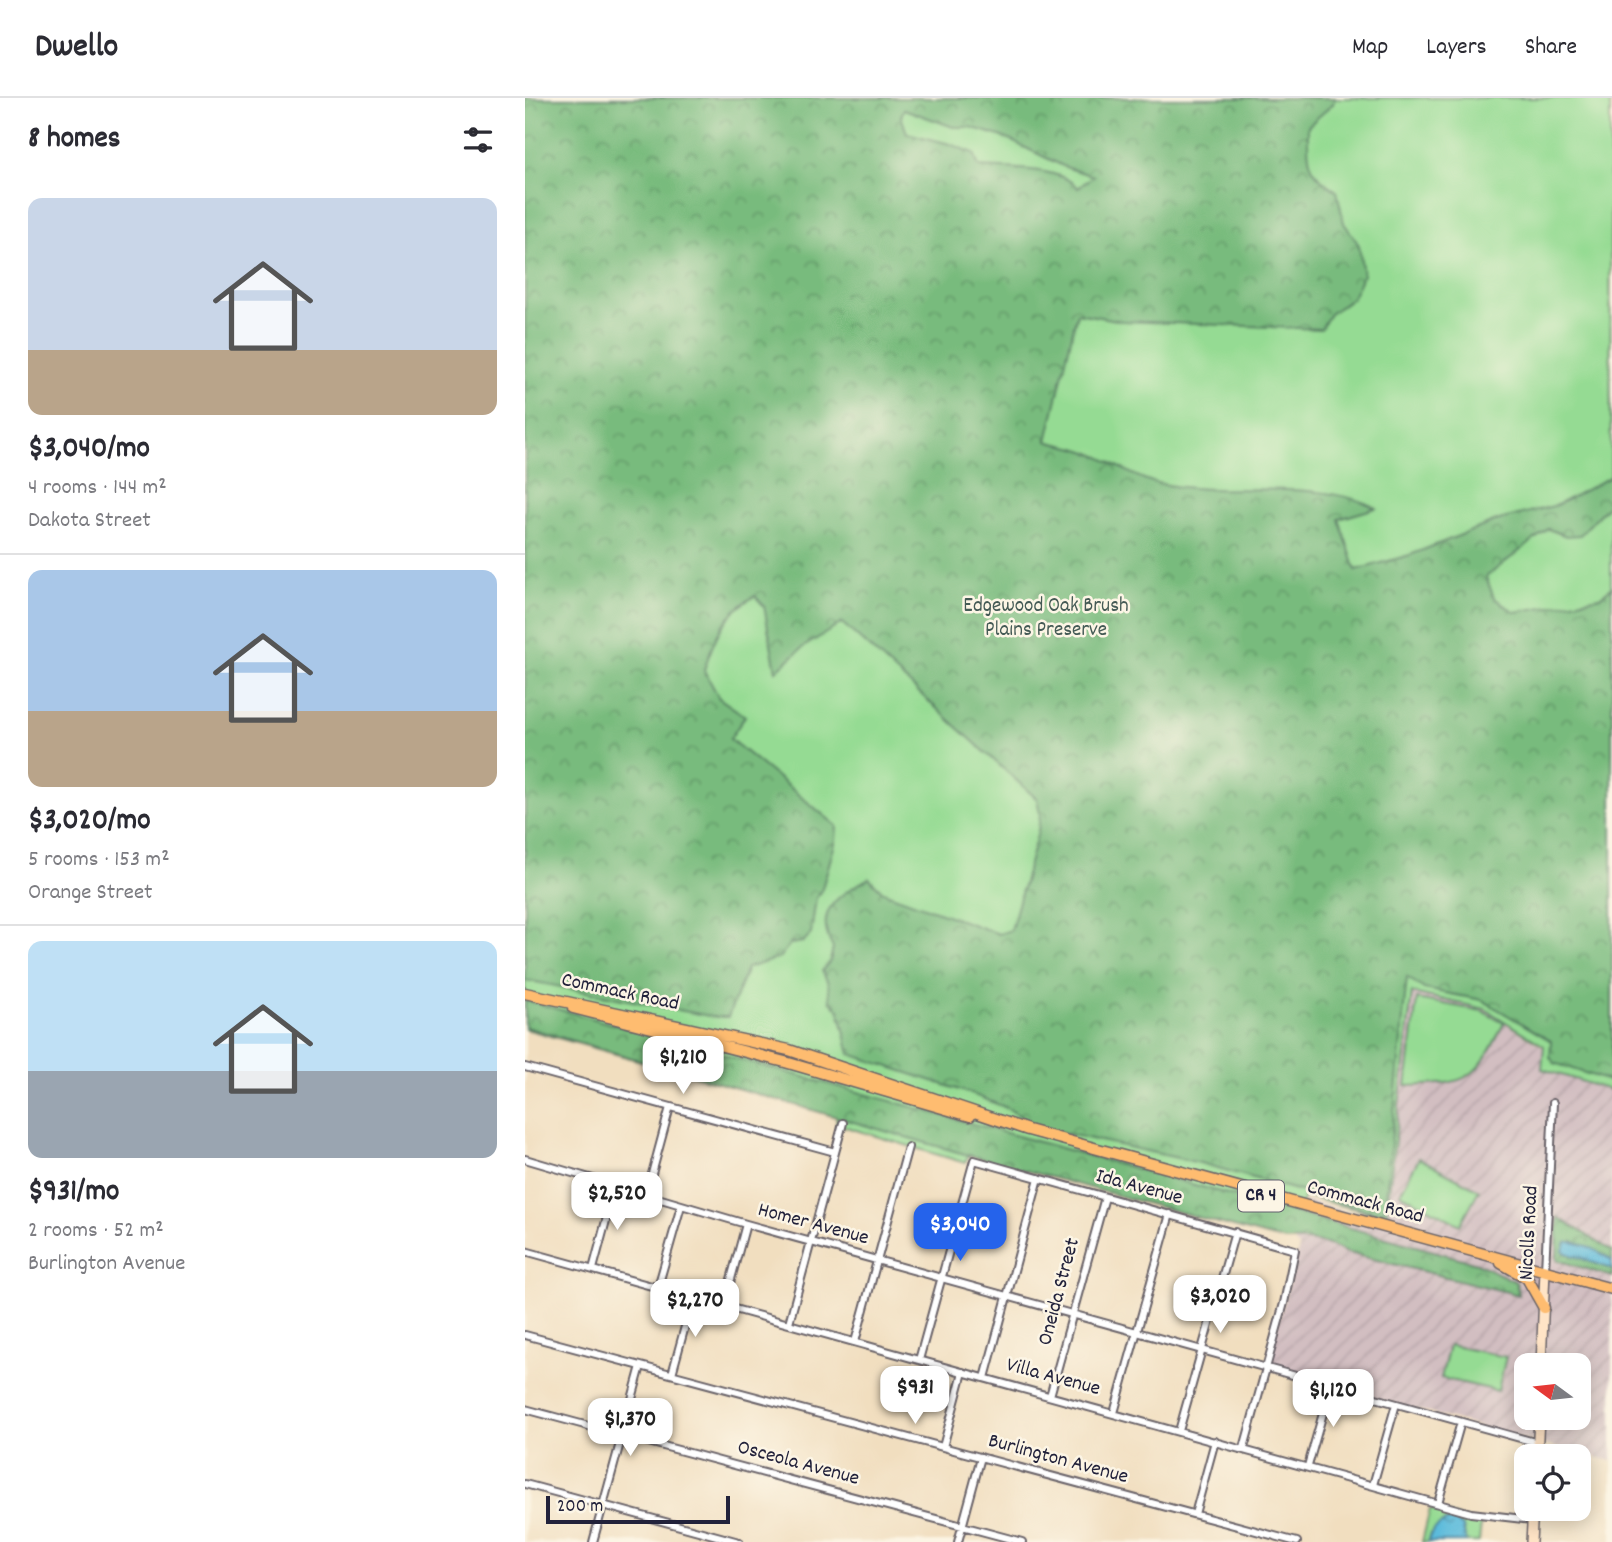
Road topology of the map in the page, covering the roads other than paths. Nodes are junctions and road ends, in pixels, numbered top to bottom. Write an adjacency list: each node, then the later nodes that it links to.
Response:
1 (525, 994): 19 (main road, Commack Road / CR 4)
2 (525, 1067): 4 (street)
3 (1553, 1103): 22 (street, Nicolls Road)
4 (670, 1107): 7 (street); 11 (street)
5 (843, 1123): 7 (street)
6 (908, 1147): 20 (street)
7 (835, 1152): 17 (street)
8 (525, 1159): 10 (street, Homer Avenue)
9 (1039, 1178): 12 (street, Ida Avenue); 23 (street, Ida Avenue); 26 (street)
10 (615, 1187): 11 (street, Homer Avenue); 21 (street)
11 (646, 1196): 13 (street, Homer Avenue)
12 (1105, 1196): 14 (street, Ida Avenue); 30 (street, Oneida Street)
13 (681, 1206): 15 (street, Homer Avenue); 24 (street)
14 (1170, 1214): 16 (street, Ida Avenue); 32 (street)
15 (746, 1224): 17 (street, Homer Avenue); 28 (street)
16 (1234, 1232): 35 (street); 39 (street, Ida Avenue)
17 (811, 1242): 20 (street, Homer Avenue); 31 (street)
18 (525, 1251): 21 (street, Villa Avenue)
19 (1495, 1258): 22 (main road, Commack Road / CR 4); 29 (main road)
20 (878, 1261): 23 (street, Homer Avenue); 34 (street)
21 (593, 1269): 24 (street, Villa Avenue)
22 (1545, 1270): 25 (main road, Commack Road / CR 4); 29 (street, Nicolls Road)
23 (941, 1279): 26 (street, Homer Avenue); 37 (street)
24 (658, 1287): 27 (street, Villa Avenue)
25 (1612, 1289)
26 (1007, 1296): 30 (street, Homer Avenue); 42 (street)
27 (693, 1297): 28 (street, Villa Avenue); 41 (street)
28 (724, 1305): 31 (street, Villa Avenue)
29 (1544, 1308): 36 (street, Nicolls Road)
30 (1072, 1314): 32 (street, Homer Avenue); 44 (street, Oneida Street)
31 (789, 1323): 34 (street, Villa Avenue)
32 (1138, 1332): 35 (street, Homer Avenue); 47 (street)
33 (525, 1335): 38 (street, Burlington Avenue)
34 (855, 1342): 37 (street, Villa Avenue)
35 (1202, 1349): 39 (street, Homer Avenue); 50 (street)
36 (1542, 1353)
37 (919, 1360): 40 (street, Villa Avenue)
38 (641, 1366): 41 (street, Burlington Avenue); 51 (street)
39 (1266, 1368): 43 (street, Homer Avenue); 55 (street)
40 (963, 1372): 42 (street, Villa Avenue); 54 (street)
41 (672, 1374): 54 (street, Burlington Avenue)
42 (985, 1378): 44 (street, Villa Avenue)
43 (1331, 1385): 45 (street, Homer Avenue); 57 (street)
44 (1050, 1396): 47 (street, Villa Avenue)
45 (1396, 1404): 48 (street, Homer Avenue); 59 (street)
46 (525, 1409): 51 (street, Osceola Avenue)
47 (1114, 1413): 50 (street, Villa Avenue)
48 (1461, 1422): 53 (street, Homer Avenue); 60 (street)
49 (1539, 1430): 53 (street)
50 (1179, 1431): 52 (street, Villa Avenue)
51 (622, 1435): 61 (street); 65 (street, Osceola Avenue)
52 (1215, 1441): 55 (street, Villa Avenue); 62 (street)
53 (1538, 1443)
54 (943, 1447): 56 (street, Burlington Avenue)
55 (1244, 1448): 57 (street, Villa Avenue)
56 (981, 1457): 62 (street, Burlington Avenue); 65 (street)
57 (1308, 1466): 59 (street, Villa Avenue)
58 (525, 1484): 61 (street)
59 (1373, 1485): 60 (street, Villa Avenue)
60 (1438, 1503): 63 (street, Villa Avenue)
61 (603, 1506): 66 (street); 67 (street)
62 (1195, 1514): 70 (street, Burlington Avenue)
63 (1514, 1519)
64 (1532, 1521): 71 (street)
65 (962, 1526): 68 (street); 69 (street, Osceola Avenue)
66 (593, 1542)
67 (739, 1542)
68 (958, 1542)
69 (1022, 1542)
70 (1297, 1542)
71 (1531, 1542)

